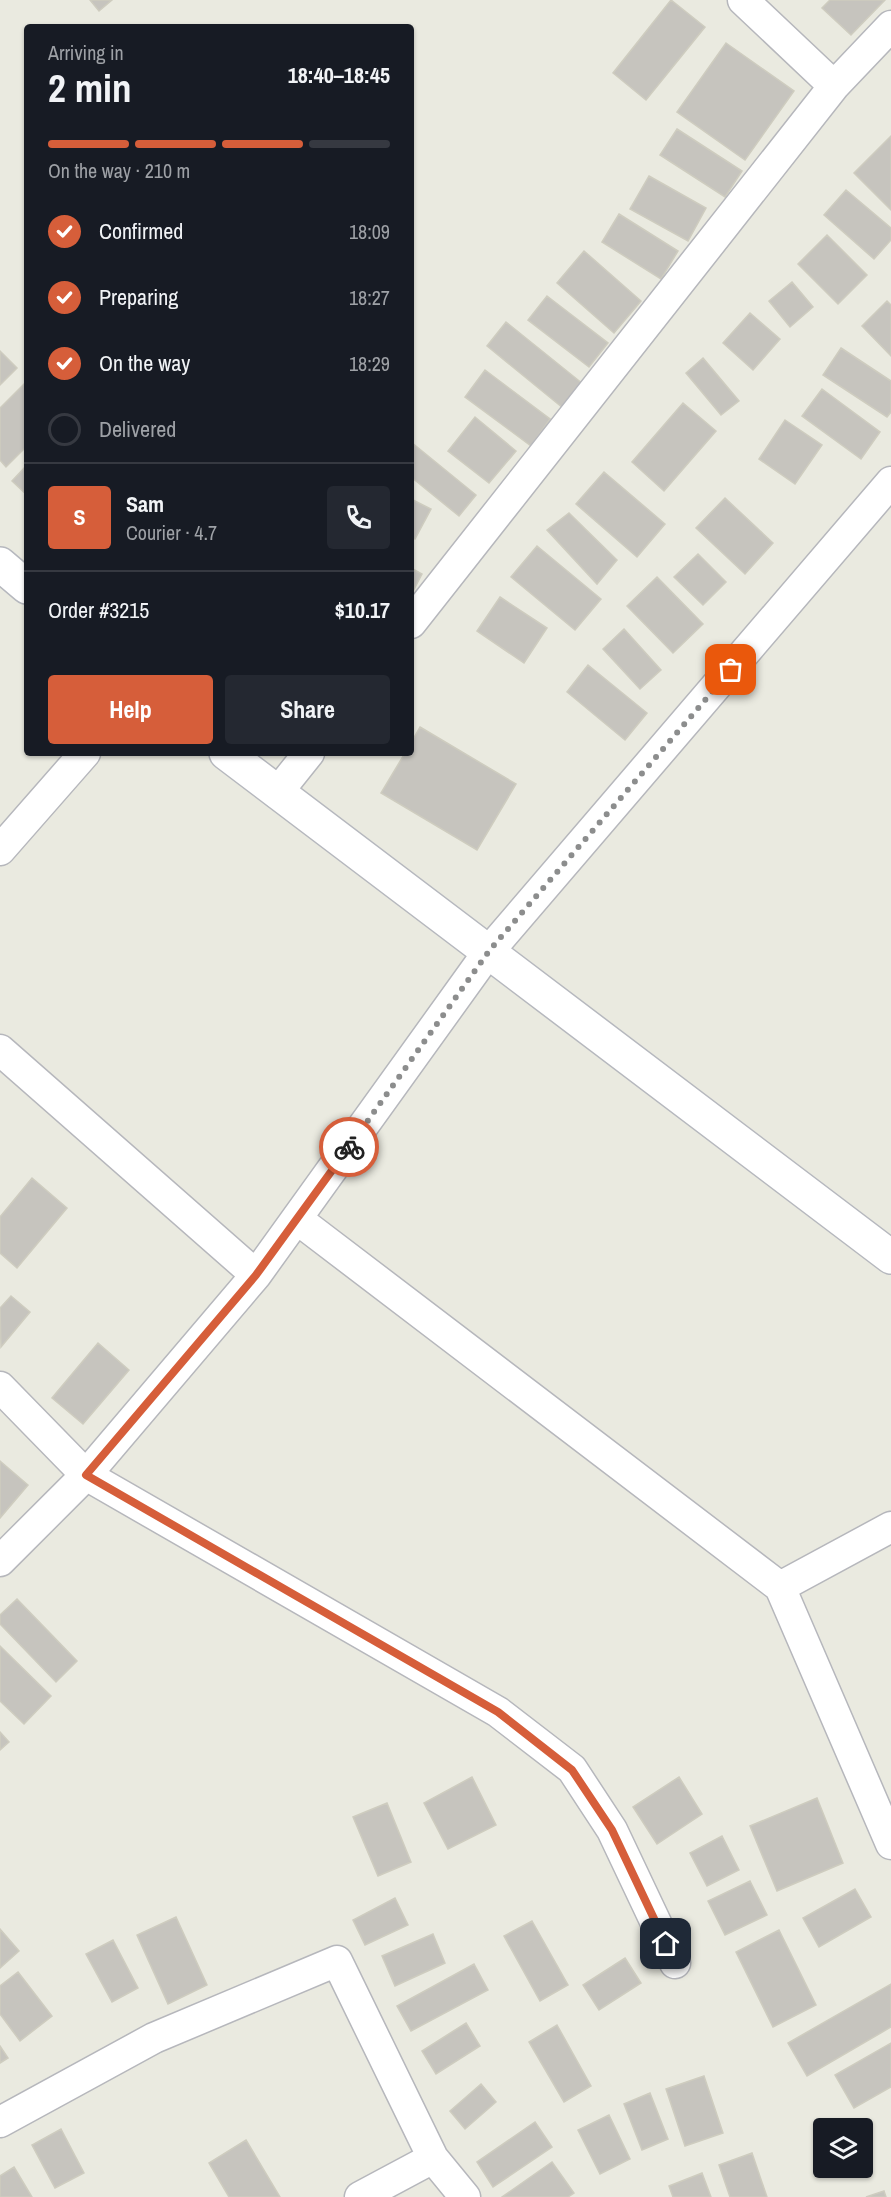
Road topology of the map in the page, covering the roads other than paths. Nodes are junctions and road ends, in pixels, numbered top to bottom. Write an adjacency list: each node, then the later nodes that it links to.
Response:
1 (744, 0): 3 (street)
2 (891, 26): 3 (street)
3 (834, 86): 7 (street)
4 (891, 482): 13 (street)
5 (0, 564): 6 (street)
6 (24, 584)
7 (414, 619)
8 (82, 756): 12 (street)
9 (230, 756): 11 (street)
10 (307, 756): 11 (street)
11 (277, 793): 13 (street)
12 (0, 850)
13 (489, 951): 15 (street); 16 (street)
14 (0, 1050): 17 (street)
15 (297, 1219): 17 (street); 22 (street)
16 (891, 1257)
17 (256, 1275): 19 (street)
18 (0, 1387): 19 (street)
19 (86, 1475): 21 (street); 24 (street)
20 (891, 1527): 22 (street)
21 (0, 1561)
22 (780, 1587): 23 (street)
23 (891, 1844)
24 (675, 1963)
25 (0, 2122): 26 (street)
26 (433, 2158): 27 (street); 28 (street)
27 (360, 2197)
28 (465, 2197)

